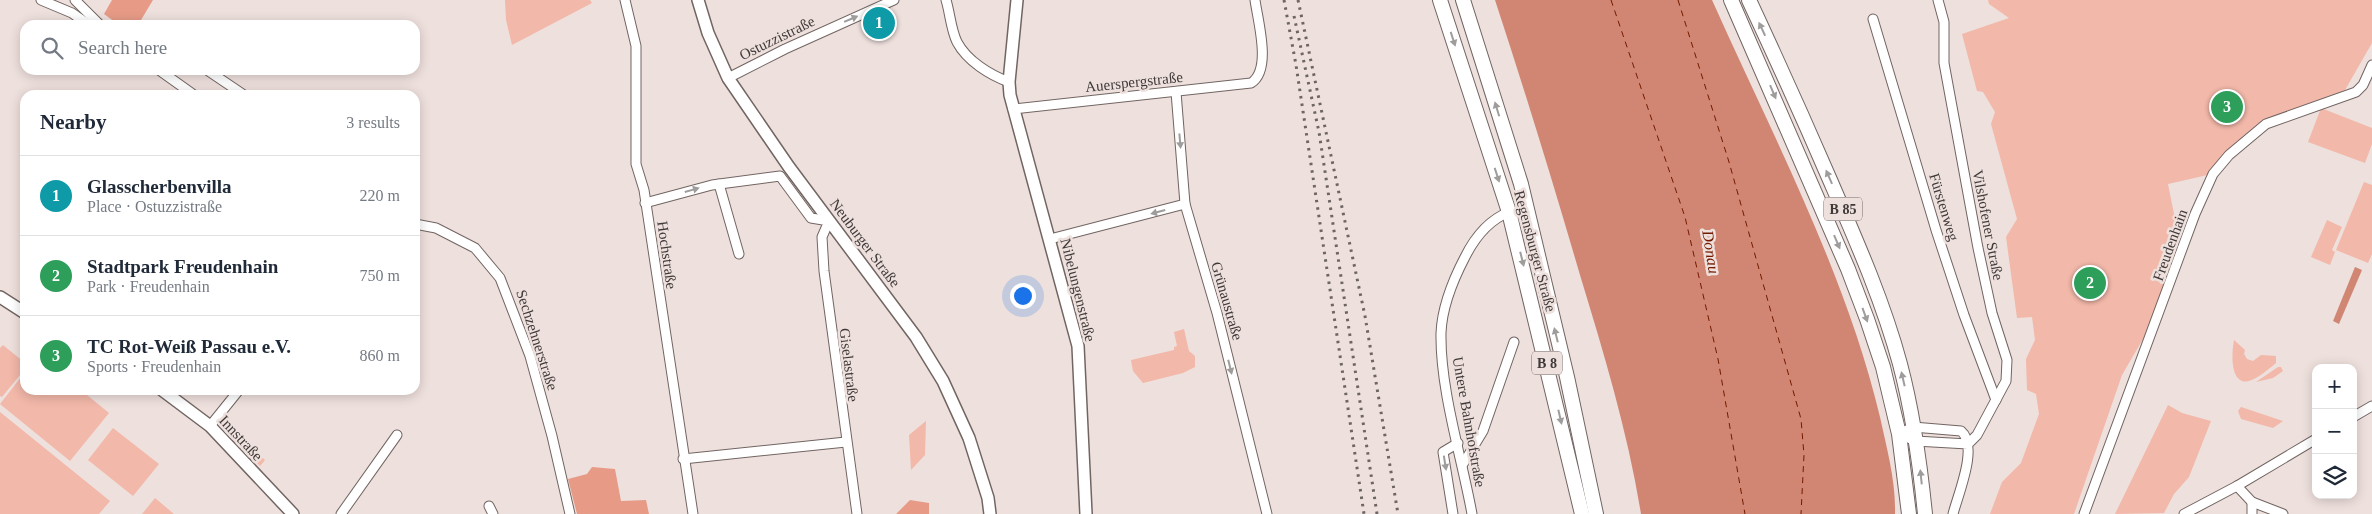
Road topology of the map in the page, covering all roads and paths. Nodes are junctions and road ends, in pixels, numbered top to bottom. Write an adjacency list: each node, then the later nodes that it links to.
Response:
1 (41, 0): 15 (street)
2 (75, 0): 16 (street)
3 (625, 0): 27 (street, Hochstraße)
4 (698, 0): 20 (street, Neuburger Straße)
5 (894, 0): 20 (street, Ostuzzistraße, one-way to 5)
6 (946, 0): 21 (street)
7 (1017, 0): 21 (street, Nibelungenstraße)
8 (1255, 0): 24 (street, Auerspergstraße)
9 (1440, 0): 30 (main road, Regensburger Straße / B 8, one-way to 30)
10 (1463, 0): 29 (main road, Regensburger Straße / B 8, one-way to 10)
11 (1731, 0): 44 (main road, B 85, one-way to 44)
12 (1749, 0): 45 (main road, B 85, one-way to 12)
13 (1938, 0): 40 (street, Vilshofener Straße)
14 (1873, 19): 40 (street, Fürstenweg)
15 (82, 20)
16 (95, 20)
17 (2372, 65): 70 (street, Freudenhain)
18 (166, 75): 22 (street)
19 (215, 75): 23 (street)
20 (728, 78): 31 (street, Neuburger Straße)
21 (1009, 82): 25 (street, Nibelungenstraße)
22 (187, 90)
23 (237, 90)
24 (1176, 92): 25 (street, Auerspergstraße); 28 (street, Grünaustraße, one-way to 28)
25 (1013, 109): 33 (street, Nibelungenstraße)
26 (719, 184): 27 (street, one-way to 26); 31 (street); 34 (street)
27 (645, 203): 51 (street, Hochstraße)
28 (1185, 204): 33 (street, one-way to 33); 62 (street, Grünaustraße, one-way to 62)
29 (1524, 206): 30 (main road); 66 (main road, Regensburger Straße / B 8, one-way to 29)
30 (1510, 212): 49 (street, Untere Bahnhofstraße); 65 (main road, Regensburger Straße / B 8, one-way to 65)
31 (828, 221): 48 (street, Giselastraße); 60 (street, Neuburger Straße)
32 (420, 225): 57 (street, Sechzehnerstraße)
33 (1050, 239): 61 (street, Nibelungenstraße)
34 (740, 254)
35 (0, 297): 36 (street)
36 (20, 310)
37 (1514, 342): 52 (street)
38 (169, 395): 43 (street, Innstraße)
39 (235, 395): 43 (street)
40 (1996, 400): 50 (street, Vilshofener Straße)
41 (2372, 406): 42 (street)
42 (2357, 415)
43 (210, 426): 55 (street, Innstraße)
44 (1899, 434): 45 (street); 45 (street); 67 (main road)
45 (1914, 434): 50 (street); 50 (street); 68 (main road, one-way to 45)
46 (397, 435): 56 (street)
47 (2312, 441): 53 (street)
48 (846, 442): 51 (street); 59 (street, Giselastraße)
49 (1458, 443): 52 (street, Untere Bahnhofstraße); 63 (street, one-way to 63)
50 (1968, 444): 69 (street)
51 (683, 459): 58 (street, Hochstraße)
52 (1463, 464): 64 (street, Untere Bahnhofstraße)
53 (2237, 486): 54 (street); 71 (street)
54 (2252, 502): 72 (street); 73 (street)
55 (293, 514)
56 (341, 514)
57 (570, 514)
58 (692, 514)
59 (856, 514)
60 (990, 514)
61 (1086, 514)
62 (1267, 514)
63 (1453, 514)
64 (1472, 514)
65 (1582, 514)
66 (1596, 514)
67 (1909, 514)
68 (1925, 514)
69 (1953, 514)
70 (2084, 514)
71 (2184, 514)
72 (2252, 514)
73 (2283, 514)

